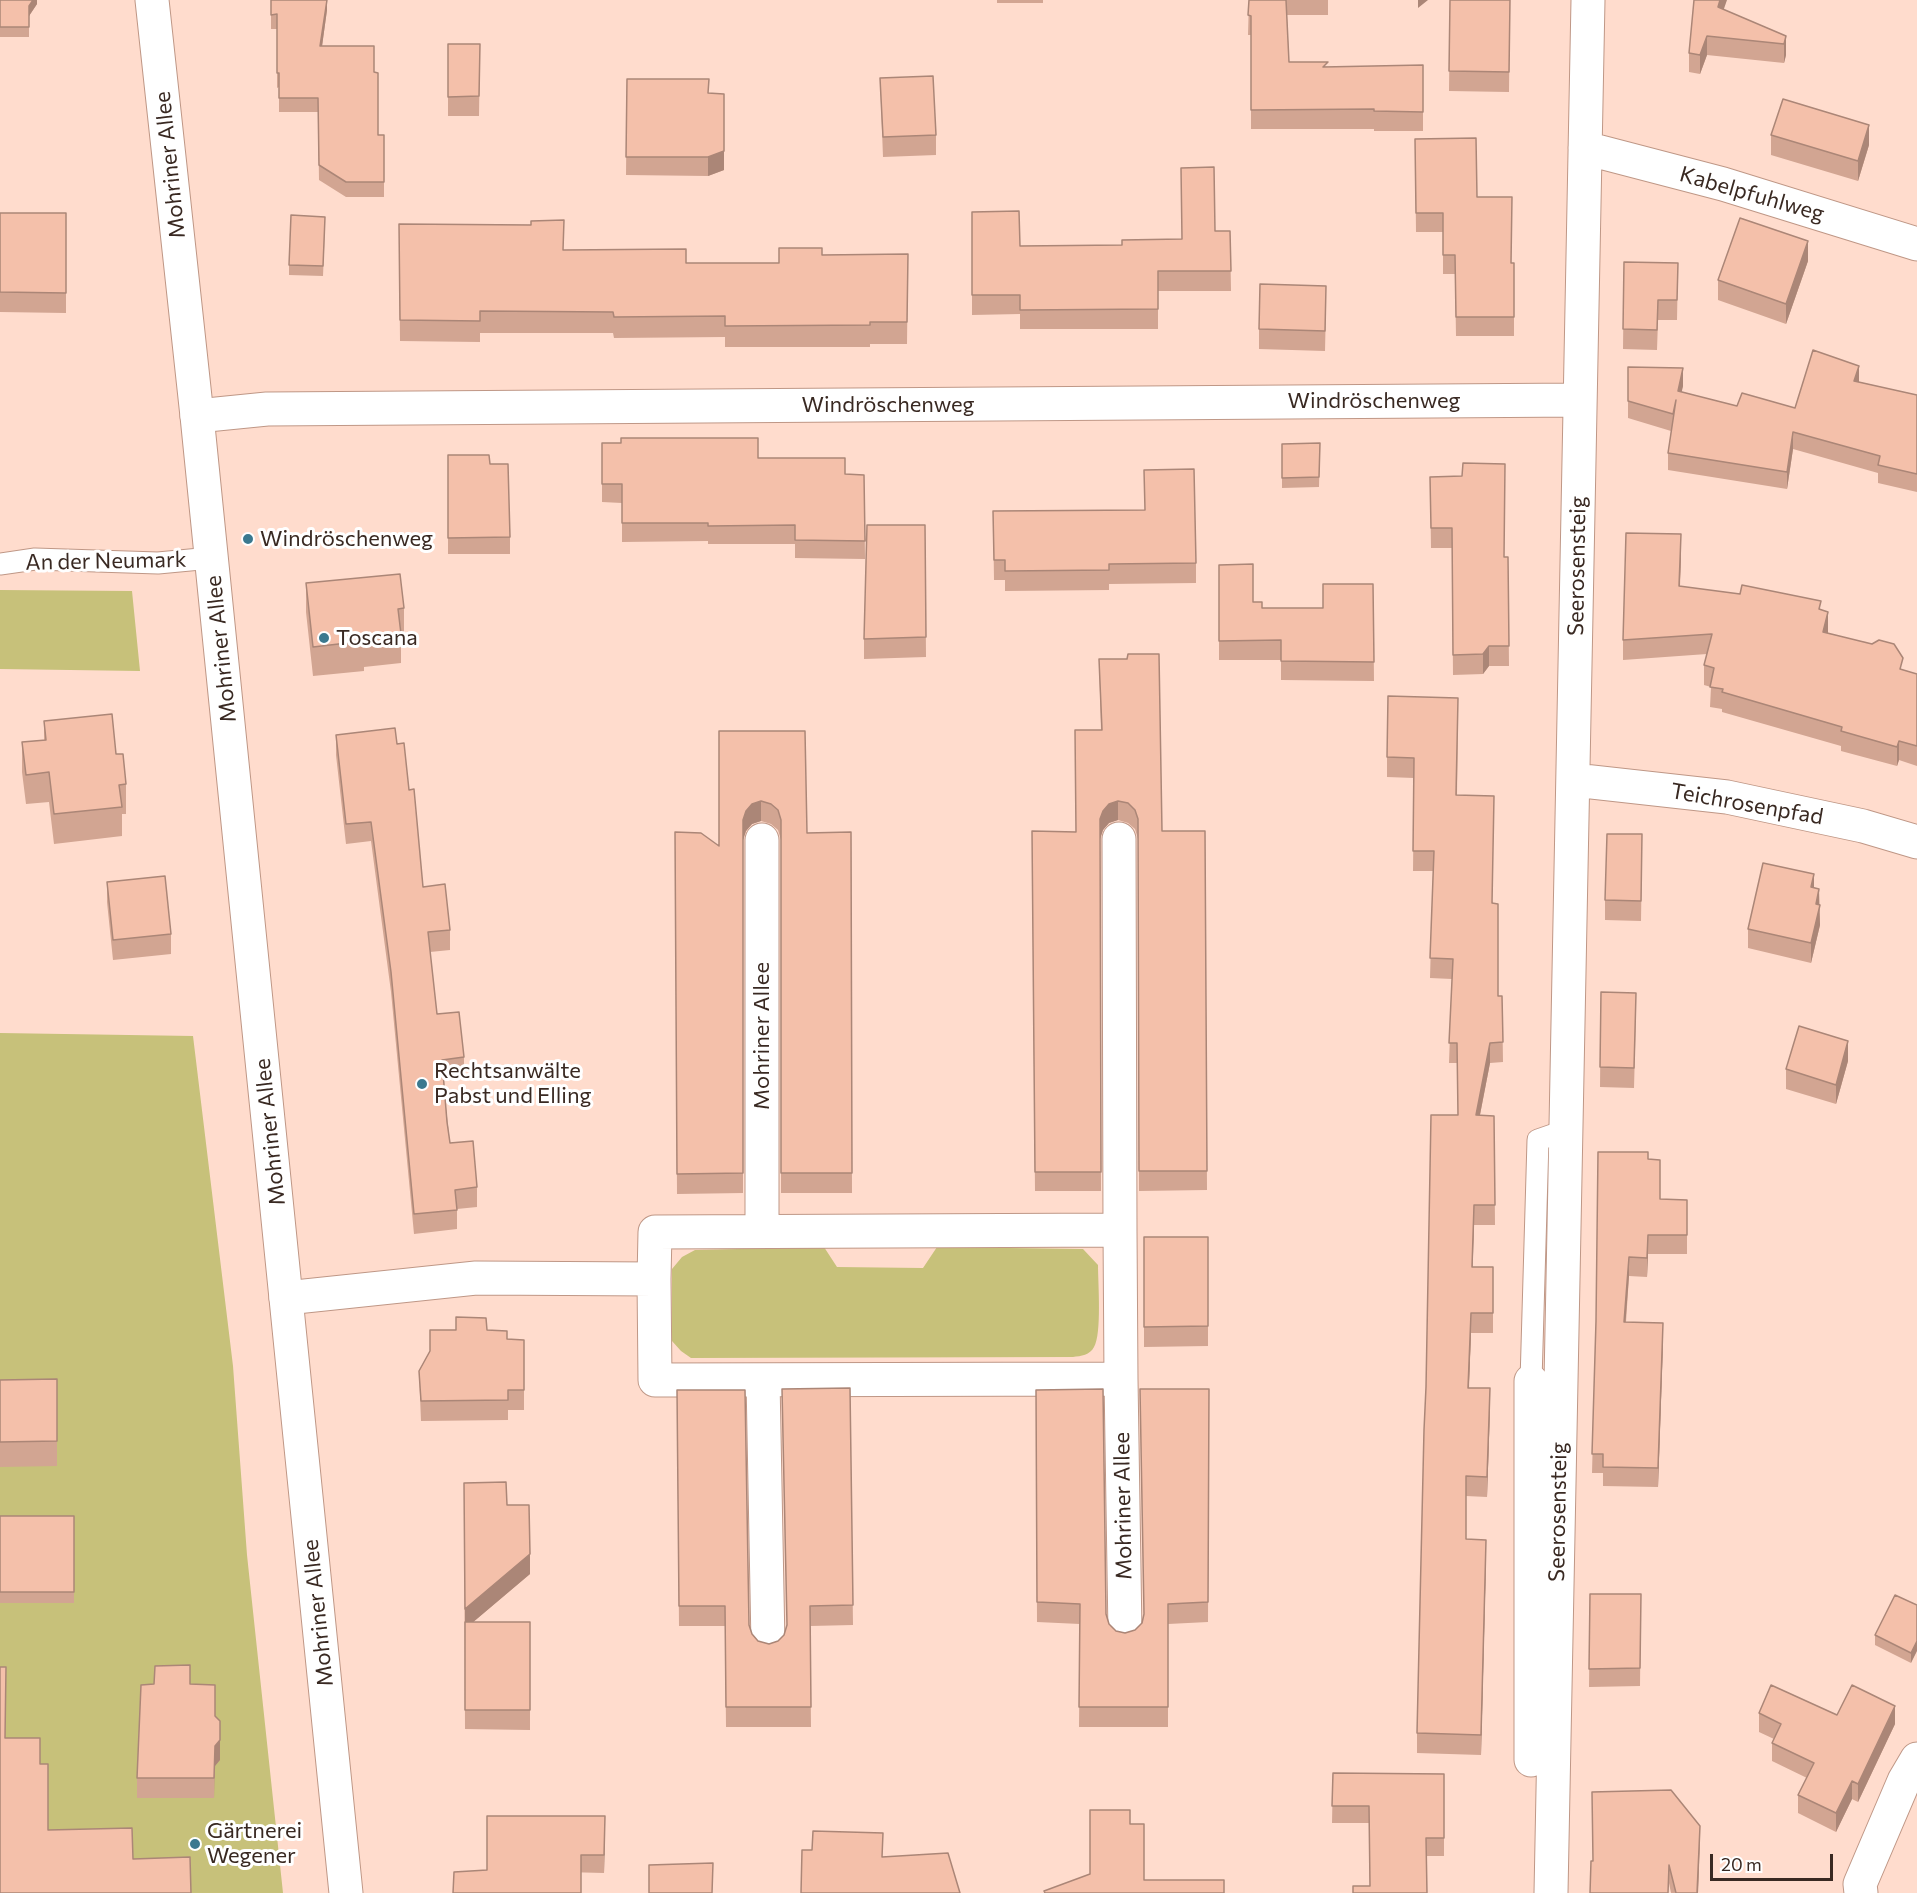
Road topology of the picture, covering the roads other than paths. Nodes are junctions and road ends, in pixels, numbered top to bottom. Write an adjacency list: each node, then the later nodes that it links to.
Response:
1 (152, 0): 6 (street, Mohriner Allee)
2 (1588, 0): 3 (street, Seerosensteig)
3 (1585, 148): 4 (street, Kabelpfuhlweg); 5 (street, Seerosensteig)
4 (1917, 244)
5 (1580, 400): 6 (street, Windröschenweg); 9 (street, Seerosensteig)
6 (197, 416): 7 (street, Mohriner Allee)
7 (211, 558): 8 (lane, An der Neumark); 17 (street, Mohriner Allee)
8 (0, 564)
9 (1574, 780): 12 (street, Teichrosenpfad); 13 (street, Seerosensteig)
10 (1119, 839): 14 (street, Mohriner Allee)
11 (762, 840): 15 (street, Mohriner Allee)
12 (1917, 842)
13 (1564, 1131): 20 (lane, Seerosensteig); 26 (street, Seerosensteig)
14 (1120, 1230): 15 (street); 18 (street, Mohriner Allee)
15 (762, 1231): 16 (street)
16 (654, 1279): 17 (street); 19 (street)
17 (286, 1298): 25 (street, Mohriner Allee)
18 (1120, 1379): 19 (street); 21 (street, Mohriner Allee)
19 (763, 1380): 22 (street)
20 (1531, 1381): 24 (street, Seerosensteig)
21 (1125, 1634)
22 (768, 1645)
23 (1917, 1759): 27 (street)
24 (1531, 1776)
25 (346, 1893)
26 (1551, 1893)
27 (1861, 1893)

